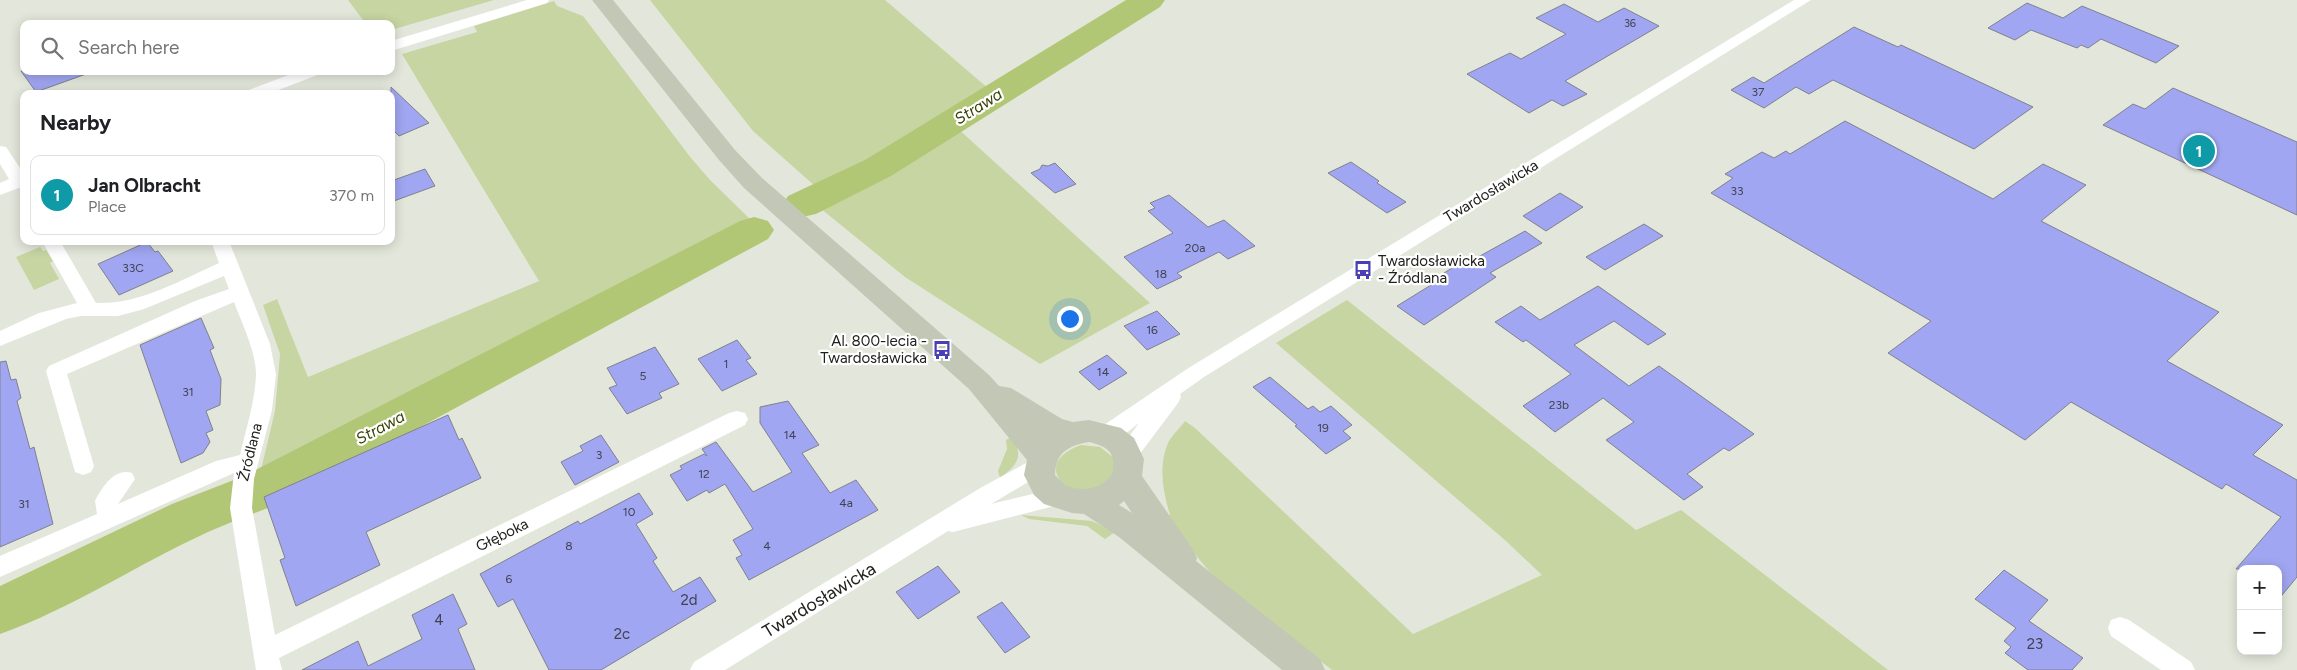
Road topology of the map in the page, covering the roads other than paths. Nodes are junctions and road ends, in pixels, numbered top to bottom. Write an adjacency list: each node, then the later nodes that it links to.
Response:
1 (542, 0): 4 (street)
2 (602, 0): 17 (street)
3 (1804, 0): 18 (street, Twardosławicka)
4 (395, 45)
5 (303, 75): 6 (street)
6 (263, 90)
7 (0, 151): 8 (street)
8 (20, 178)
9 (20, 182): 10 (street)
10 (0, 189)
11 (53, 245): 15 (street)
12 (222, 245): 13 (street, Źródlana)
13 (230, 266): 14 (street, Źródlana); 15 (street)
14 (240, 292): 22 (street, Źródlana); 24 (street)
15 (90, 309): 16 (street)
16 (0, 339)
17 (979, 382): 20 (street); 23 (street)
18 (1180, 385): 21 (street, Twardosławicka); 21 (street, Twardosławicka)
19 (737, 419): 33 (street, Głęboka)
20 (1070, 433): 21 (street); 23 (street)
21 (1120, 455): 27 (street); 31 (street)
22 (249, 461): 28 (street); 33 (street, Źródlana)
23 (1040, 461): 26 (street); 29 (street, Twardosławicka)
24 (83, 466)
25 (124, 479): 28 (street)
26 (1058, 497): 27 (street); 29 (street, Twardosławicka)
27 (1090, 502): 31 (street)
28 (109, 518): 30 (street)
29 (935, 529): 34 (street, Twardosławicka)
30 (0, 567)
31 (1208, 592): 35 (street)
32 (2120, 628): 36 (street)
33 (268, 661)
34 (703, 670)
35 (1308, 670)
36 (2182, 670)

